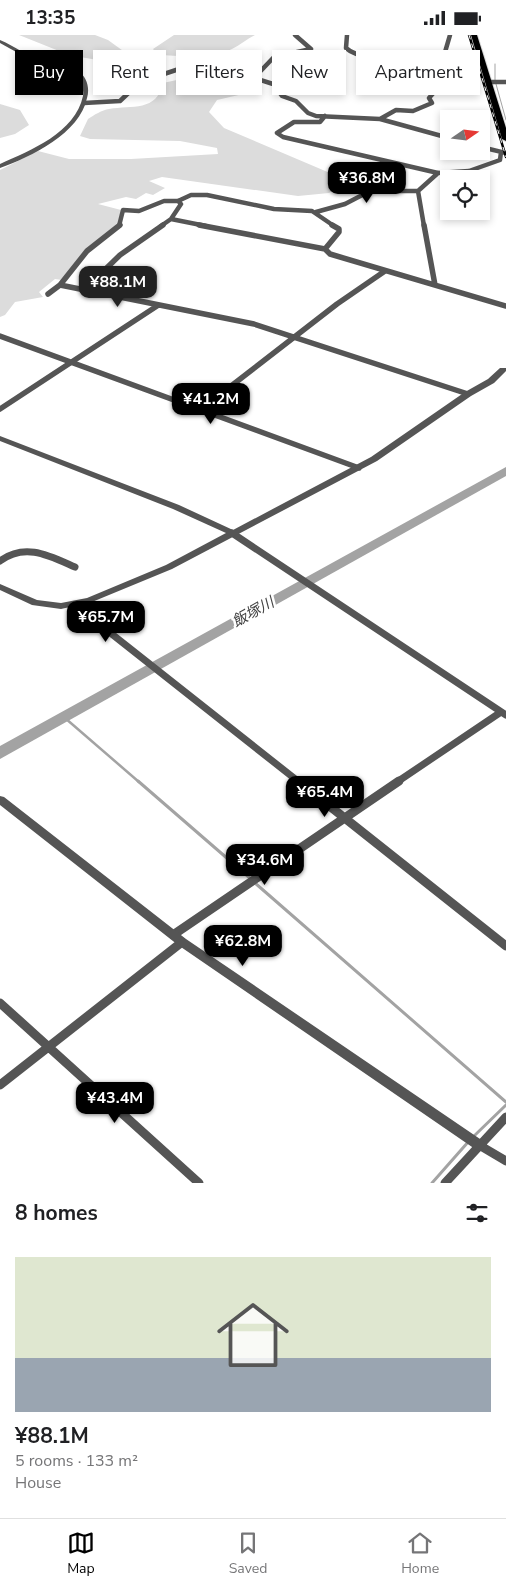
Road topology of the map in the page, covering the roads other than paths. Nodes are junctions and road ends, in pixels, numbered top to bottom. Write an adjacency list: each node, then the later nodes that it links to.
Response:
1 (295, 35): 7 (street)
2 (347, 35): 6 (street)
3 (450, 35): 14 (street)
4 (474, 35): 10 (highway)
5 (0, 41): 12 (street)
6 (356, 54)
7 (262, 69)
8 (176, 70): 12 (street)
9 (262, 80): 13 (street)
10 (488, 82): 11 (street); 16 (highway)
11 (506, 82)
12 (84, 103): 19 (street)
13 (325, 117): 14 (street); 20 (street)
14 (380, 119): 15 (street)
15 (440, 136)
16 (506, 139)
17 (490, 149): 18 (street)
18 (503, 152): 20 (street)
19 (0, 166)
20 (438, 173): 21 (street)
21 (418, 191): 23 (street); 28 (street)
22 (178, 201): 23 (street); 24 (street); 27 (street)
23 (316, 212): 25 (street)
24 (171, 219): 25 (street); 29 (street)
25 (324, 249): 26 (street)
26 (385, 271): 28 (street); 34 (street)
27 (60, 285): 29 (street); 30 (street)
28 (435, 285): 32 (street)
29 (83, 291): 31 (street)
30 (48, 294)
31 (157, 306): 34 (street); 35 (street)
32 (506, 306)
33 (0, 336): 35 (street)
34 (296, 336): 37 (street); 39 (street)
35 (71, 362): 38 (street); 39 (street)
36 (505, 368): 37 (street)
37 (468, 394): 41 (street)
38 (0, 409)
39 (200, 410): 41 (street)
40 (0, 438): 42 (street)
41 (359, 467): 42 (street)
42 (232, 533): 46 (street); 47 (street)
43 (1, 558): 44 (street)
44 (75, 567)
45 (0, 587): 46 (street)
46 (75, 605): 49 (street)
47 (503, 713): 49 (street)
48 (0, 800): 50 (street)
49 (344, 819): 50 (street); 51 (street)
50 (178, 938): 53 (street); 56 (street)
51 (506, 946)
52 (0, 1003): 53 (street)
53 (48, 1046): 54 (street); 58 (street)
54 (0, 1085)
55 (506, 1117): 56 (street)
56 (480, 1145): 57 (street); 59 (street)
57 (506, 1161)
58 (199, 1183)
59 (444, 1183)

